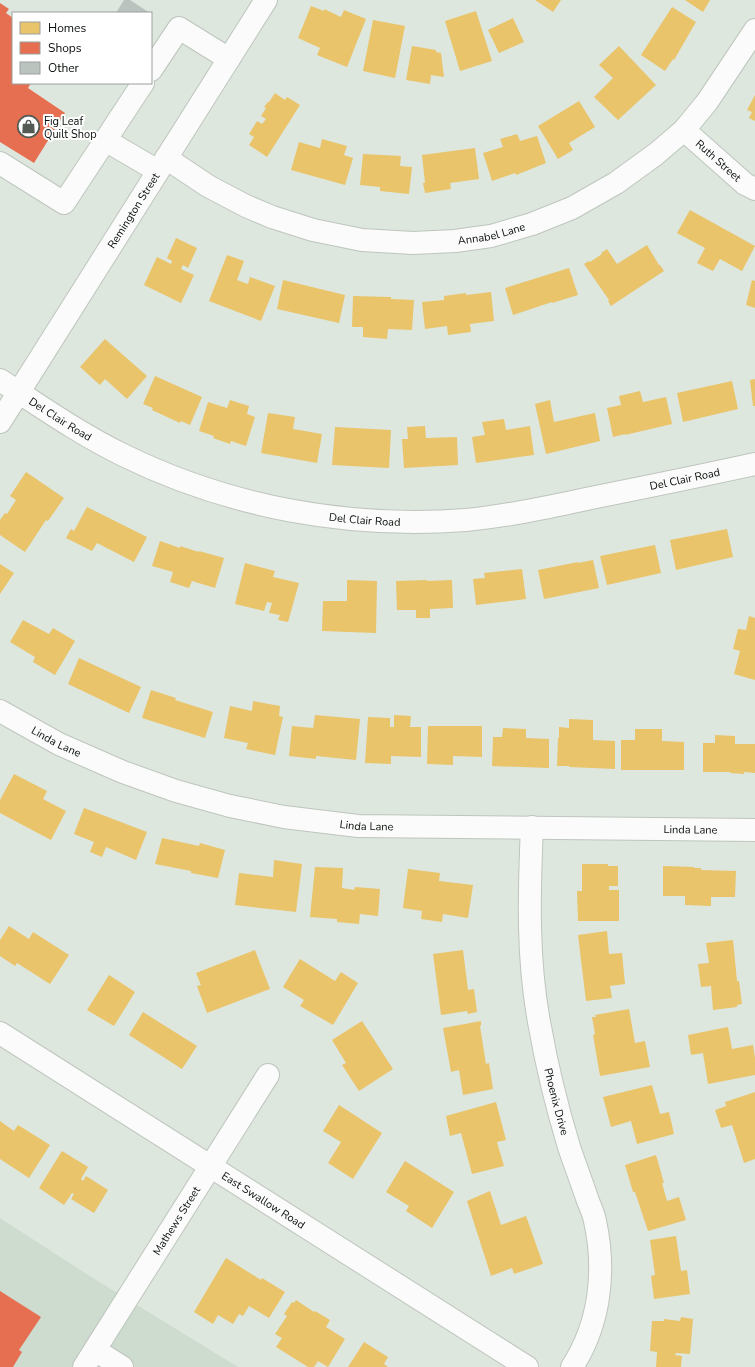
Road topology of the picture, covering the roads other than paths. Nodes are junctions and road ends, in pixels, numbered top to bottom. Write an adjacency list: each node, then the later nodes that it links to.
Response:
1 (266, 0): 3 (street, Remington Street)
2 (755, 30): 6 (street, Annabel Lane)
3 (229, 59): 4 (street); 9 (street, Remington Street)
4 (152, 68)
5 (142, 84): 7 (street)
6 (684, 130): 9 (street, Annabel Lane); 10 (street, Ruth Street)
7 (105, 140): 8 (street); 9 (street, Annabel Lane)
8 (0, 163)
9 (162, 164): 12 (street, Remington Street)
10 (755, 189)
11 (0, 380): 12 (street, Del Clair Road)
12 (19, 392): 13 (street, Remington Street); 14 (street, Del Clair Road)
13 (0, 422)
14 (755, 464)
15 (0, 711): 16 (street, Linda Lane)
16 (532, 827): 17 (street, Linda Lane); 24 (street, Phoenix Drive)
17 (755, 830)
18 (0, 1034): 20 (street, East Swallow Road)
19 (268, 1075): 20 (street, Mathews Street)
20 (210, 1166): 21 (street, Mathews Street); 23 (street, East Swallow Road)
21 (90, 1358): 22 (street)
22 (122, 1367)
23 (527, 1367)
24 (572, 1367)

